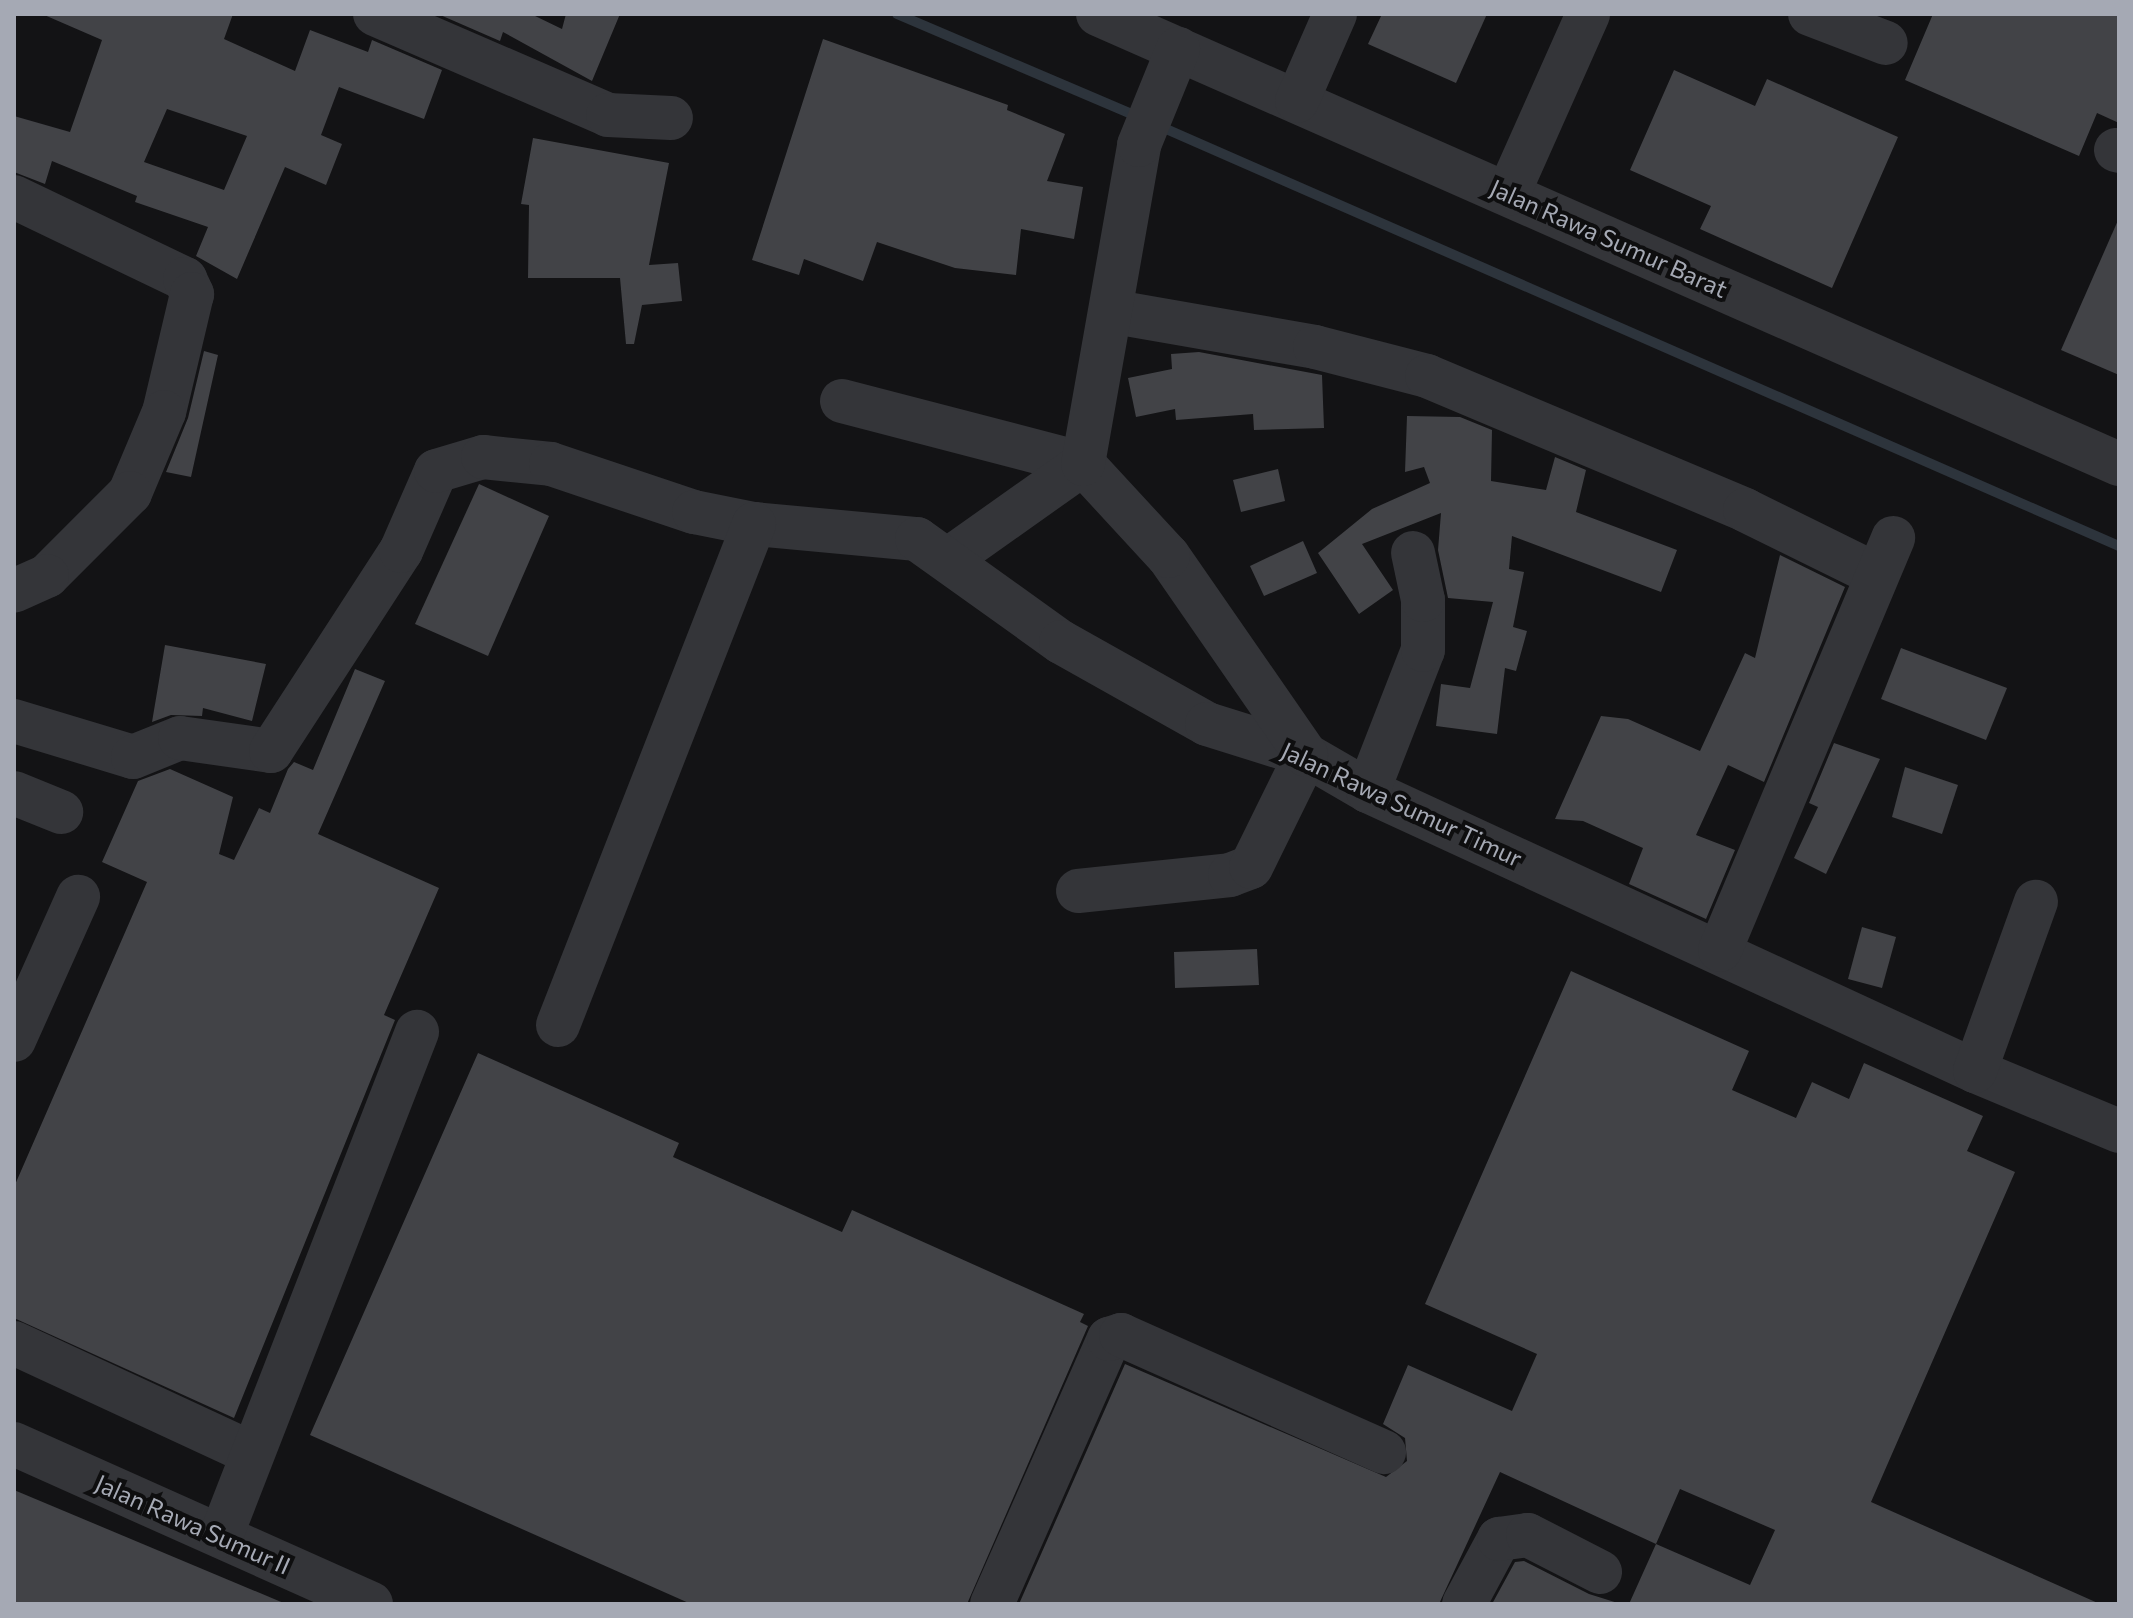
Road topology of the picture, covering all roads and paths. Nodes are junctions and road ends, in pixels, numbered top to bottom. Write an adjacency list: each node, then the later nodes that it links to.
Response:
1 (375, 14): 9 (street)
2 (1098, 14): 7 (street, Jalan Rawa Sumur Barat)
3 (1335, 14): 8 (street)
4 (1588, 14): 10 (street)
5 (1810, 14): 6 (street)
6 (1886, 43)
7 (1178, 49): 8 (street, Jalan Rawa Sumur Barat); 12 (street)
8 (1297, 101): 10 (street, Jalan Rawa Sumur Barat)
9 (671, 118)
10 (1508, 194): 15 (street, Jalan Rawa Sumur Barat)
11 (14, 197): 19 (street)
12 (1115, 312): 14 (street); 28 (street)
13 (842, 401): 14 (street)
14 (1083, 464): 18 (street); 21 (street)
15 (2119, 464)
16 (754, 524): 18 (street, Jalan Rawa Sumur Timur); 20 (street, Jalan Rawa Sumur Timur); 29 (street)
17 (1413, 553): 22 (street)
18 (950, 558): 21 (street, Jalan Rawa Sumur Timur)
19 (14, 591)
20 (14, 721)
21 (1306, 755): 22 (street, Jalan Rawa Sumur Timur); 25 (street)
22 (1368, 791): 28 (street, Jalan Rawa Sumur Timur)
23 (14, 793): 24 (street)
24 (61, 812)
25 (1078, 891)
26 (78, 897): 31 (street)
27 (2036, 902): 32 (street)
28 (1720, 950): 32 (street, Jalan Rawa Sumur Timur)
29 (558, 1025)
30 (417, 1032): 37 (street)
31 (14, 1040)
32 (1975, 1071): 33 (street, Jalan Rawa Sumur Timur)
33 (2119, 1131)
34 (14, 1343): 37 (street)
35 (14, 1444): 38 (street, Jalan Rawa Sumur II)
36 (1384, 1452): 41 (street)
37 (251, 1453): 38 (street)
38 (221, 1536): 40 (street, Jalan Rawa Sumur II)
39 (1600, 1572): 42 (street)
40 (371, 1604)
41 (992, 1604)
42 (1464, 1604)

